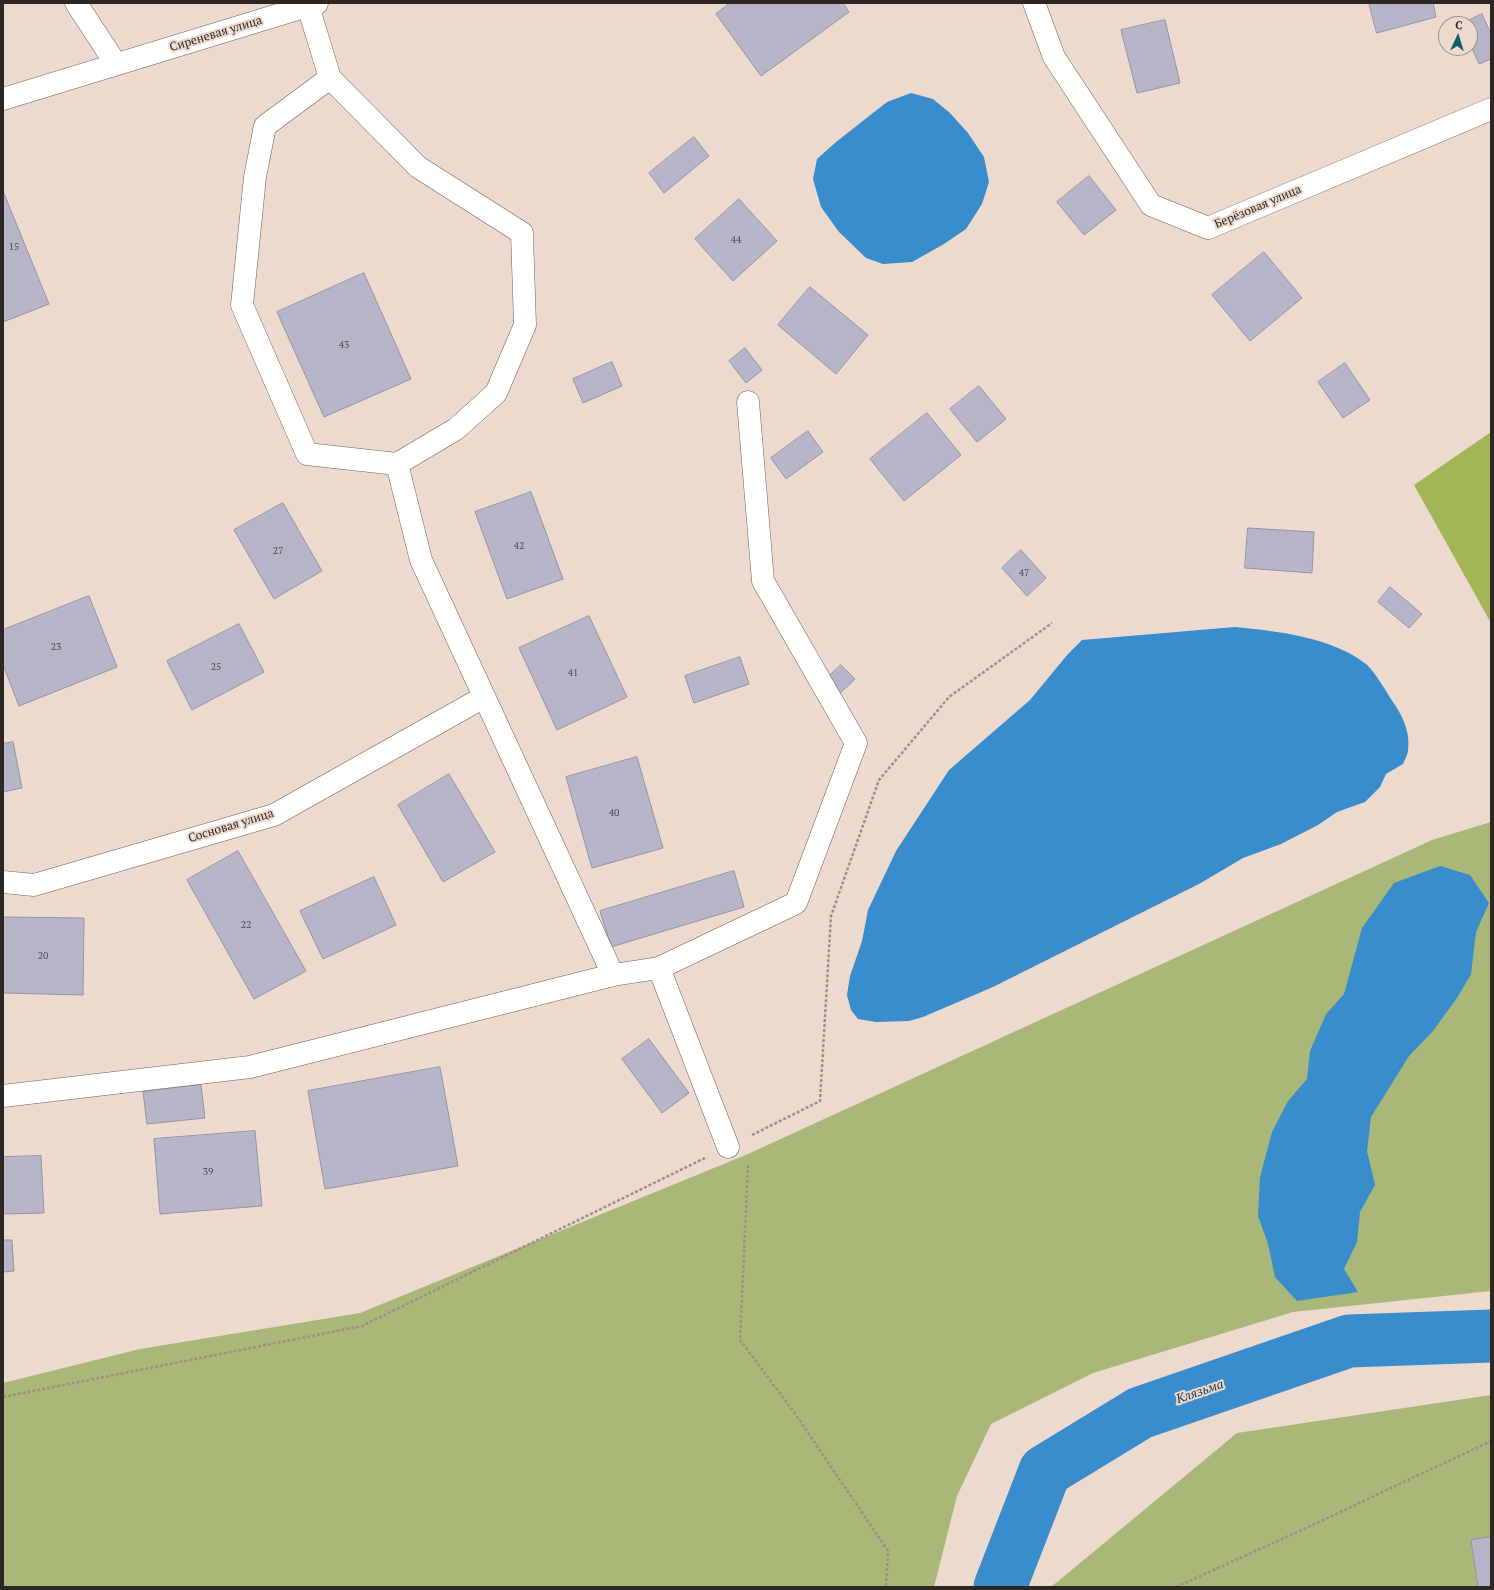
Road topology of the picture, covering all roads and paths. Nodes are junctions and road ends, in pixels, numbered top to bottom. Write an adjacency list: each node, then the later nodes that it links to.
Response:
1 (76, 3): 4 (street)
2 (1034, 3): 7 (street, Берёзовая улица)
3 (313, 4): 4 (street, Сиреневая улица); 5 (street)
4 (116, 64): 6 (street, Сиреневая улица)
5 (330, 78): 9 (street); 9 (street)
6 (3, 99)
7 (1491, 109)
8 (748, 402): 13 (street)
9 (397, 464): 11 (street)
10 (1052, 623): 16 (path)
11 (484, 697): 12 (street, Сосновая улица); 14 (street)
12 (3, 882)
13 (659, 968): 14 (street); 16 (street)
14 (613, 975): 15 (street)
15 (3, 1096)
16 (728, 1147): 18 (path)
17 (748, 1160): 20 (path)
18 (3, 1397)
19 (1491, 1441): 21 (path)
20 (886, 1587)
21 (1176, 1587)

